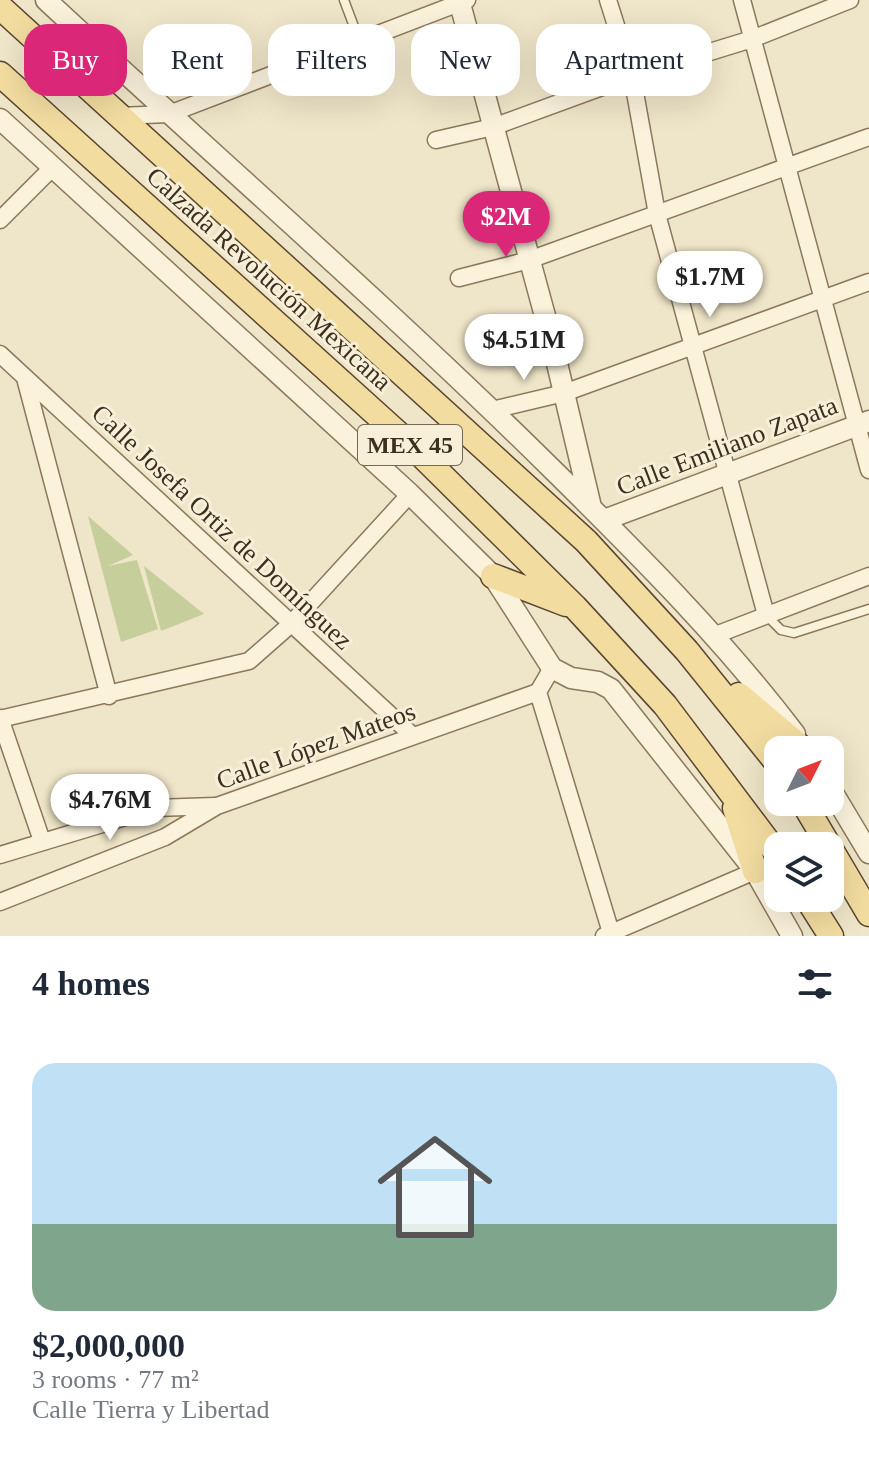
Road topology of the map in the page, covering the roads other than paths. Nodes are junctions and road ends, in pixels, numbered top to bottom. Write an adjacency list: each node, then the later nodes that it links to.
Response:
1 (46, 0): 17 (street)
2 (344, 0): 8 (lane)
3 (608, 0): 9 (street)
4 (742, 0): 11 (street)
5 (850, 0): 11 (street)
6 (462, 1): 10 (street); 20 (street)
7 (0, 7): 18 (main road, Calzada Revolución Mexicana / MEX 45)
8 (353, 24)
9 (616, 24)
10 (395, 26)
11 (752, 39): 12 (street); 23 (street)
12 (712, 51)
13 (0, 74): 43 (main road, Calzada Revolución Mexicana / MEX 45)
14 (268, 75): 17 (street)
15 (577, 96): 20 (street)
16 (636, 96): 25 (street)
17 (169, 114): 18 (street); 35 (street)
18 (118, 116): 48 (main road, Calzada Revolución Mexicana / MEX 45)
19 (0, 119): 24 (street)
20 (493, 127): 22 (street); 27 (street)
21 (869, 137): 23 (street)
22 (436, 140)
23 (787, 167): 25 (street); 30 (street)
24 (52, 168): 26 (street); 39 (street)
25 (657, 214): 27 (street); 31 (street)
26 (0, 220)
27 (529, 260): 28 (street); 34 (street)
28 (459, 278)
29 (869, 282): 30 (street)
30 (822, 299): 31 (street); 36 (street)
31 (692, 346): 34 (street); 38 (street)
32 (0, 354): 33 (street, Calle Josefa Ortiz de Domínguez)
33 (24, 377): 46 (street, Calle Josefa Ortiz de Domínguez); 51 (street)
34 (564, 393): 35 (street); 40 (street)
35 (492, 410): 40 (street)
36 (862, 423): 37 (street); 38 (street, Calle Emiliano Zapata)
37 (869, 470)
38 (729, 474): 40 (street, Calle Emiliano Zapata); 45 (street)
39 (410, 494): 41 (street); 46 (street)
40 (598, 514): 47 (street)
41 (493, 576): 43 (main road); 49 (street)
42 (869, 576): 45 (street)
43 (575, 607): 57 (main road, Calzada Revolución Mexicana / MEX 45)
44 (869, 609): 45 (lane)
45 (766, 615): 47 (street)
46 (291, 624): 51 (street); 53 (street, Calle Josefa Ortiz de Domínguez)
47 (713, 636): 55 (street)
48 (687, 651): 54 (main road); 56 (main road, Calzada Revolución Mexicana / MEX 45)
49 (552, 668): 50 (street); 65 (street)
50 (538, 692): 53 (street, Calle López Mateos); 69 (street)
51 (109, 696): 52 (street)
52 (0, 718): 62 (street)
53 (413, 736): 58 (street, Calle López Mateos)
54 (789, 736)
55 (795, 736)
56 (764, 747)
57 (728, 786): 61 (main road, Calzada Revolución Mexicana / MEX 45); 65 (main road)
58 (217, 806): 62 (street); 66 (street, Calle López Mateos)
59 (844, 811): 63 (street)
60 (811, 816): 68 (main road)
61 (764, 836)
62 (42, 841): 64 (street)
63 (869, 853)
64 (0, 855)
65 (755, 871): 69 (street); 70 (street)
66 (0, 902)
67 (816, 912): 71 (main road)
68 (869, 914)
69 (609, 935)
70 (792, 936)
71 (831, 936)

